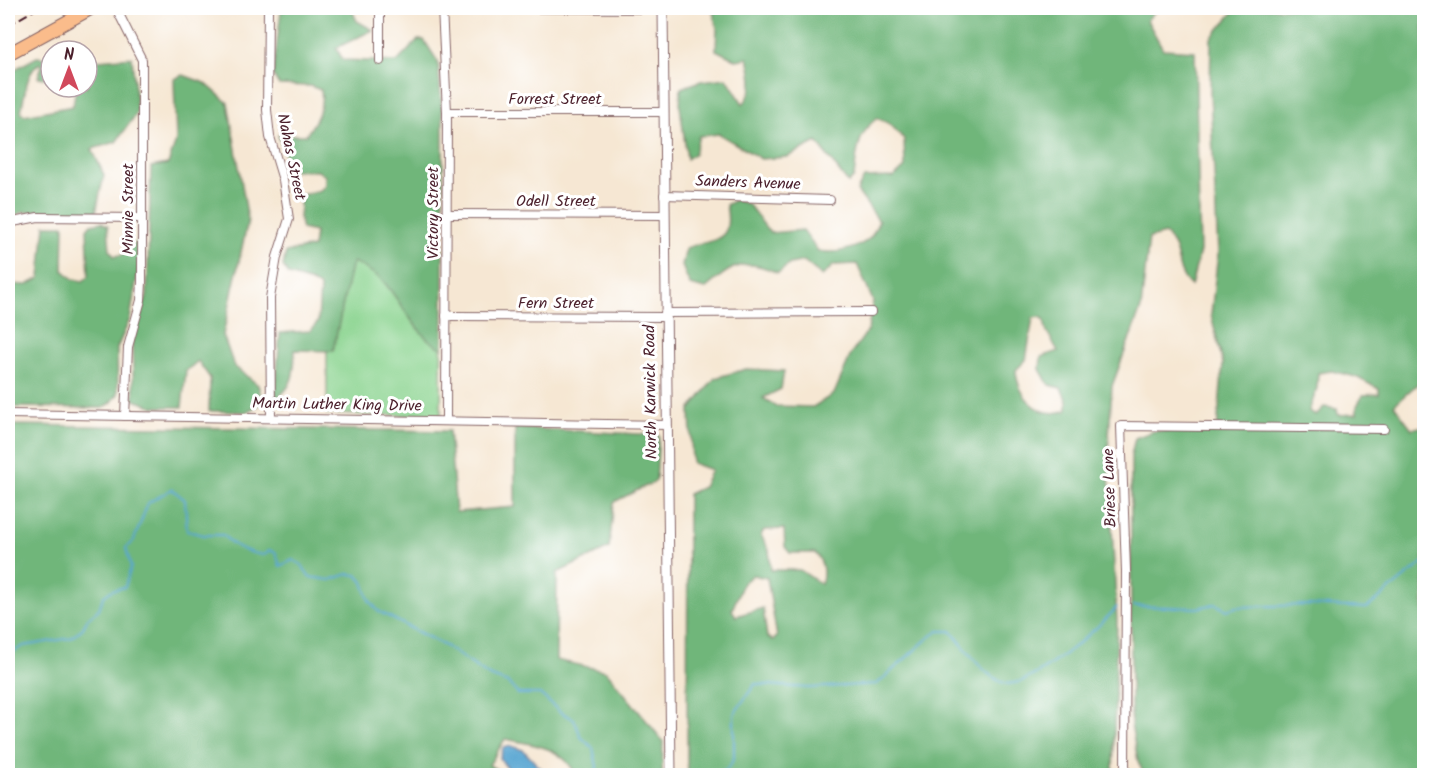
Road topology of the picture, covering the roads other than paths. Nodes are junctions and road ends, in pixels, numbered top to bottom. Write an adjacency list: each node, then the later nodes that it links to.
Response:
1 (92, 8): 7 (main road)
2 (116, 8): 15 (street, Minnie Street)
3 (268, 8): 22 (street, Nahas Street)
4 (380, 8): 8 (street)
5 (440, 8): 6 (street); 9 (street, Victory Street)
6 (663, 8): 10 (street, North Karwick Road)
7 (8, 54)
8 (380, 61)
9 (447, 112): 10 (street, Forrest Street); 13 (street, Victory Street)
10 (664, 112): 11 (street, North Karwick Road)
11 (664, 195): 12 (street, Sanders Avenue); 14 (street, North Karwick Road)
12 (830, 200)
13 (447, 214): 14 (street, Odell Street); 19 (street, Victory Street)
14 (665, 215): 18 (street, North Karwick Road)
15 (141, 218): 16 (street); 21 (street, Minnie Street)
16 (8, 223)
17 (871, 312): 18 (street, Fern Street)
18 (665, 315): 19 (street, Fern Street); 24 (street, North Karwick Road)
19 (446, 316): 23 (street, Victory Street)
20 (8, 414): 21 (street, Martin Luther King Drive)
21 (125, 416): 22 (street, Martin Luther King Drive)
22 (271, 417): 23 (street, Martin Luther King Drive)
23 (446, 419): 24 (street, Martin Luther King Drive)
24 (667, 425): 26 (street, North Karwick Road)
25 (1384, 429): 27 (street, Briese Lane)
26 (671, 776)
27 (1125, 776)

